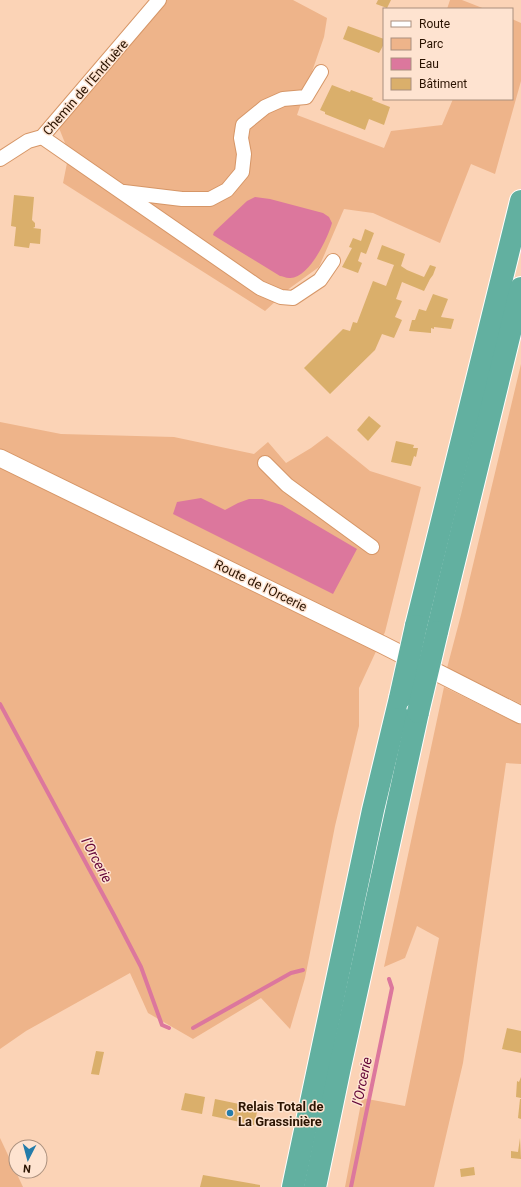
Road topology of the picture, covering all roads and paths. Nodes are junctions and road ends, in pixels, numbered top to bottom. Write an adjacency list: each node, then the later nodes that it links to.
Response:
1 (159, 0): 3 (street, Chemin de l'Endruère)
2 (321, 72): 5 (street)
3 (42, 137): 4 (street, Chemin de l'Endruère); 5 (street)
4 (0, 159)
5 (120, 191): 7 (street)
6 (521, 201): 13 (highway, bridge)
7 (333, 261)
8 (521, 288): 14 (highway, bridge)
9 (0, 458): 12 (street, Route de l'Orcerie)
10 (265, 463): 11 (street)
11 (372, 547)
12 (521, 714)
13 (293, 1187)
14 (315, 1187)

